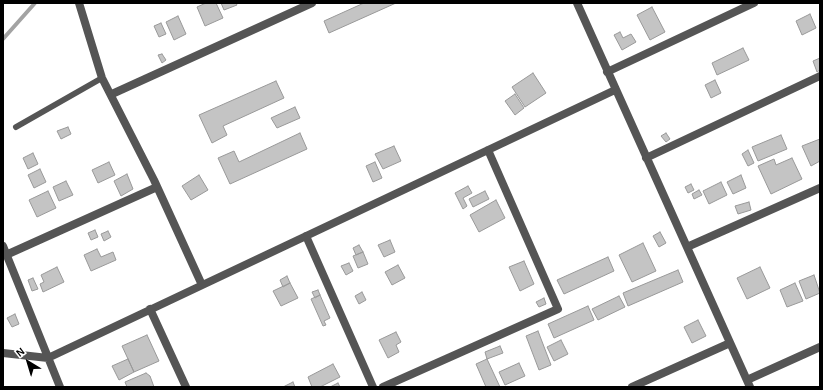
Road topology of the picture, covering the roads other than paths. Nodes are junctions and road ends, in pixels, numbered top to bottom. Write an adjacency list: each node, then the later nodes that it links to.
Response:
1 (79, 3): 7 (street)
2 (312, 3): 9 (street)
3 (577, 3): 5 (street)
4 (754, 3): 5 (street)
5 (607, 72): 8 (street)
6 (820, 76): 12 (street)
7 (102, 78): 9 (street); 10 (lane)
8 (615, 90): 11 (street); 12 (street)
9 (112, 94): 13 (street)
10 (16, 127)
11 (488, 150): 15 (street); 25 (street)
12 (646, 158): 17 (street)
13 (158, 187): 18 (street); 19 (street)
14 (820, 188): 17 (street)
15 (306, 236): 19 (street); 29 (street)
16 (3, 246): 18 (street)
17 (686, 247): 21 (street)
18 (4, 254): 24 (street)
19 (202, 285): 20 (street)
20 (150, 309): 24 (street); 28 (street)
21 (730, 343): 26 (street); 31 (street)
22 (820, 348): 26 (street)
23 (3, 352): 24 (street)
24 (48, 358): 27 (street)
25 (397, 384): 30 (street)
26 (748, 384)
27 (60, 387)
28 (186, 387)
29 (373, 387)
30 (383, 387)
31 (632, 387)

